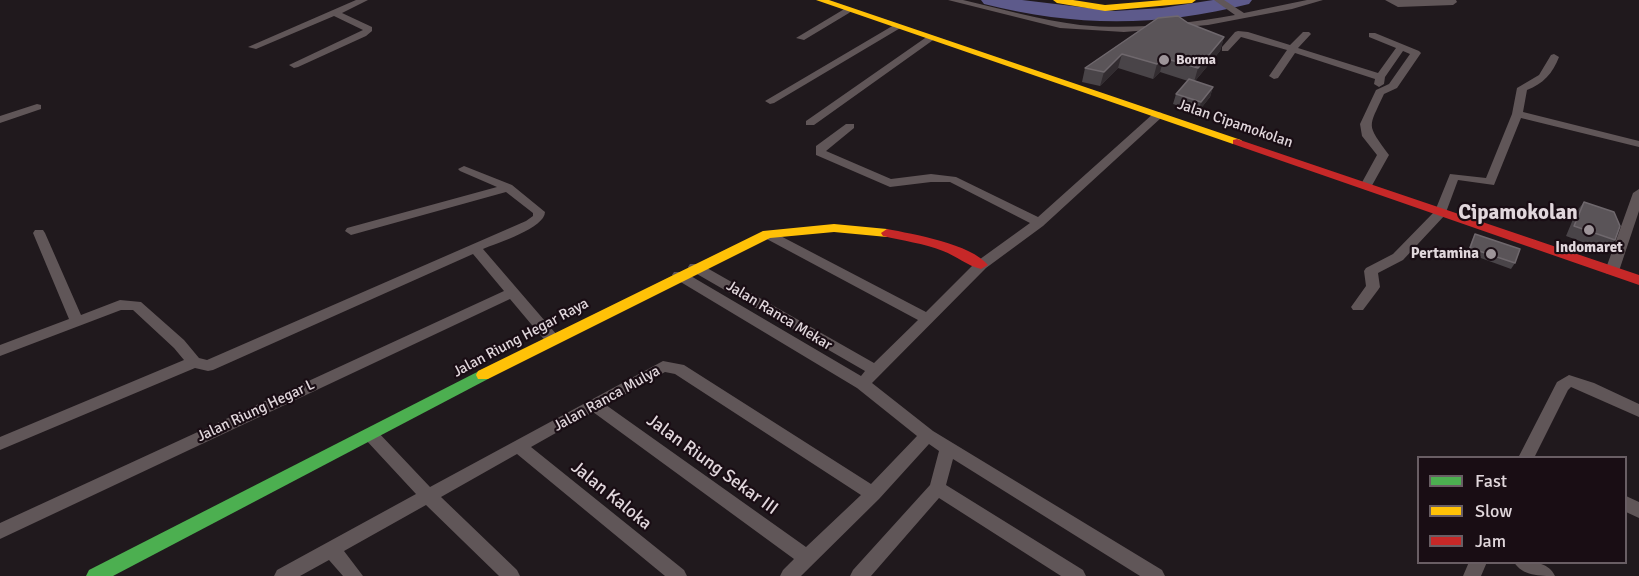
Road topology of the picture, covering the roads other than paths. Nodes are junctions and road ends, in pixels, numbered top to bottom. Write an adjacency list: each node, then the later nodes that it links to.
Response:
1 (364, 0): 11 (street)
2 (820, 0): 10 (street, Jalan Cipamokolan)
3 (952, 0): 12 (street)
4 (1057, 0): 5 (street)
5 (1192, 0)
6 (1219, 0): 12 (street)
7 (1319, 0): 12 (street)
8 (1389, 0): 9 (street)
9 (1453, 2)
10 (846, 11): 13 (street, Jalan Cipamokolan); 16 (street)
11 (335, 13): 18 (street); 23 (street)
12 (1239, 14)
13 (897, 27): 17 (street, Jalan Cipamokolan); 27 (street)
14 (1306, 34): 19 (street)
15 (1372, 34): 20 (street)
16 (801, 38)
17 (931, 38): 30 (street, Jalan Cipamokolan); 32 (street)
18 (253, 47)
19 (1293, 48): 21 (street); 24 (street); 25 (street)
20 (1401, 48): 25 (street); 26 (street)
21 (1225, 49)
22 (1554, 57): 29 (street)
23 (294, 65)
24 (1274, 76)
25 (1380, 77): 26 (street)
26 (1380, 92): 36 (street)
27 (770, 100)
28 (37, 107): 31 (street)
29 (1517, 114): 34 (street); 39 (street)
30 (1158, 115): 36 (street, Jalan Cipamokolan); 40 (street)
31 (0, 120)
32 (810, 123)
33 (850, 126): 40 (street)
34 (1639, 144)
35 (464, 169): 37 (street)
36 (1366, 186): 39 (street, Jalan Cipamokolan)
37 (507, 188): 41 (street); 44 (street)
38 (1639, 193): 47 (street)
39 (1441, 212): 47 (street, Jalan Cipamokolan); 51 (street)
40 (1039, 223): 45 (street)
41 (351, 231)
42 (39, 233): 53 (street)
43 (767, 234): 45 (street, Jalan Riung Hegar Raya); 46 (street, Jalan Riung Hegar Raya); 52 (street)
44 (475, 248): 50 (street); 56 (street)
45 (981, 265): 52 (street)
46 (695, 267): 48 (street, Jalan Riung Hegar Raya); 57 (street)
47 (1612, 271): 49 (street, Jalan Cipamokolan)
48 (679, 275): 54 (street, Jalan Riung Hegar Raya); 58 (street, Jalan Ranca Mekar)
49 (1639, 280)
50 (513, 292): 54 (street); 70 (street, Jalan Riung Hegar L)
51 (1358, 307)
52 (926, 318): 57 (street)
53 (76, 320): 55 (street); 56 (street)
54 (552, 339): 61 (street, Jalan Riung Hegar Raya)
55 (0, 351)
56 (194, 362): 63 (street)
57 (875, 370): 58 (street)
58 (862, 384): 62 (street, Jalan Ranca Mekar)
59 (594, 404): 64 (street, Jalan Ranca Mulya); 68 (street, Jalan Ranca Mulya); 72 (street, Jalan Riung Sekar III)
60 (1639, 411): 66 (street)
61 (371, 435): 69 (street); 74 (street, Jalan Riung Hegar Raya)
62 (927, 435): 65 (street, Jalan Ranca Mekar); 68 (street)
63 (0, 444)
64 (520, 447): 69 (street, Jalan Ranca Mulya); 78 (street, Jalan Kaloka)
65 (948, 448): 67 (street); 82 (street, Jalan Ranca Mekar)
66 (1532, 455)
67 (937, 488): 80 (street); 81 (street)
68 (873, 494): 72 (street)
69 (427, 495): 71 (street, Jalan Ranca Mulya); 77 (street)
70 (0, 531)
71 (331, 549): 75 (street, Jalan Ranca Mulya); 76 (street)
72 (806, 557): 79 (street)
73 (1526, 564): 83 (street)
74 (95, 576)
75 (283, 576)
76 (354, 576)
77 (511, 576)
78 (678, 576)
79 (789, 576)
80 (860, 576)
81 (1077, 576)
82 (1156, 576)
83 (1546, 576)

